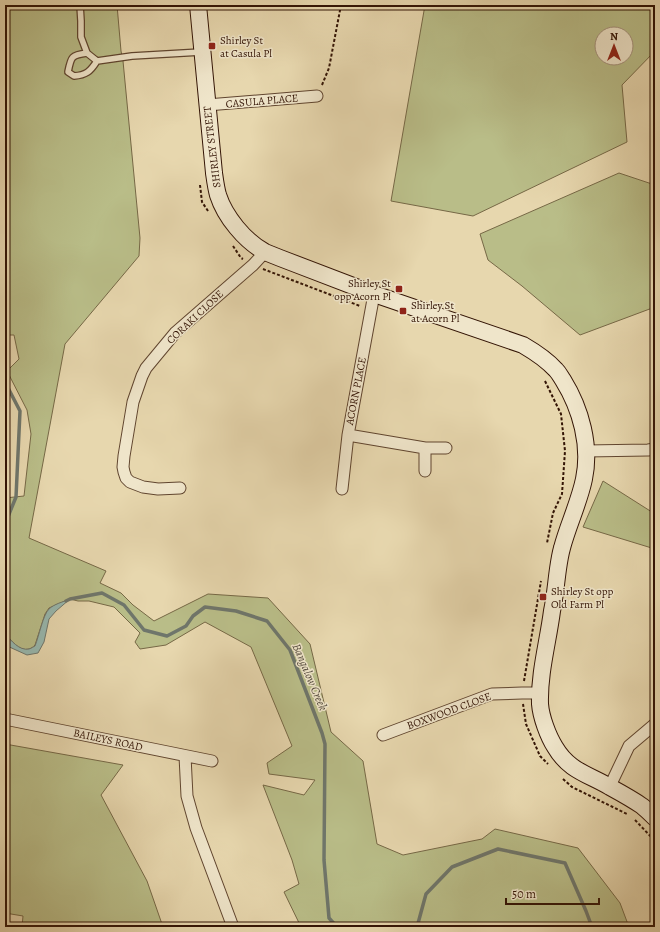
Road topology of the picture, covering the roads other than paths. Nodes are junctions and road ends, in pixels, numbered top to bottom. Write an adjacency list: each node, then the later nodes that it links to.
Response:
1 (80, 5): 4 (lane)
2 (198, 5): 3 (street, SHIRLEY STREET)
3 (203, 52): 5 (lane); 7 (street, SHIRLEY STREET)
4 (87, 53): 5 (lane); 5 (lane)
5 (97, 61)
6 (317, 96): 7 (street, CASULA PLACE)
7 (207, 106): 8 (street, SHIRLEY STREET)
8 (265, 252): 9 (street, SHIRLEY STREET); 16 (street, CORAKI CLOSE)
9 (374, 294): 10 (street, ACORN PLACE); 14 (street, SHIRLEY STREET)
10 (348, 435): 11 (street); 17 (street, ACORN PLACE)
11 (425, 448): 12 (street); 15 (street)
12 (446, 448)
13 (655, 449): 14 (street)
14 (586, 451): 18 (street, SHIRLEY STREET)
15 (425, 471)
16 (180, 488)
17 (342, 489)
18 (540, 693): 21 (street, BOXWOOD CLOSE); 24 (street, SHIRLEY STREET)
19 (5, 719): 22 (street, BAILEYS ROAD)
20 (655, 724): 24 (street)
21 (383, 735)
22 (185, 756): 23 (street, BAILEYS ROAD); 26 (street)
23 (212, 761)
24 (610, 786): 25 (street, SHIRLEY STREET)
25 (655, 818)
26 (233, 927)

